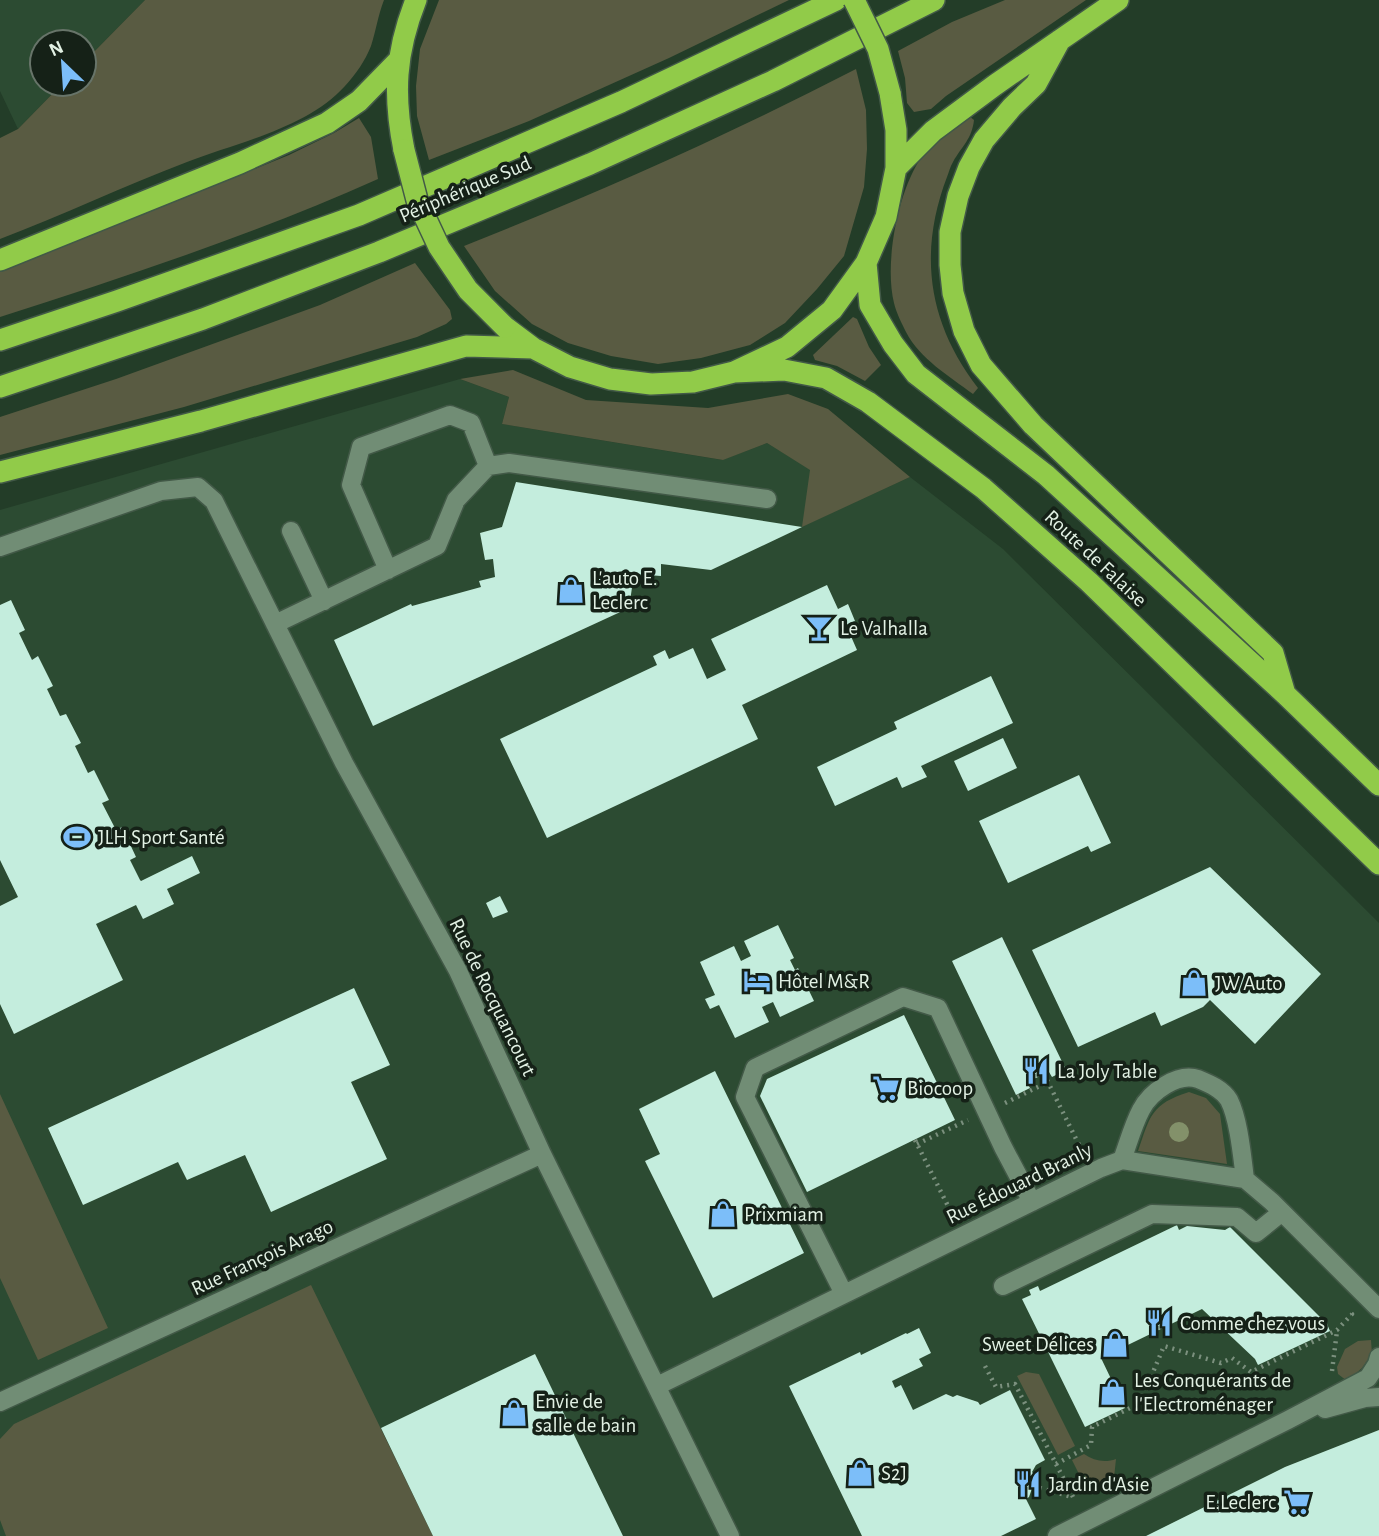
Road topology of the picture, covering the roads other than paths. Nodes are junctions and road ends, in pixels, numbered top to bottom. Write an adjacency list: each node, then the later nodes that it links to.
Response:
1 (416, 0): 7 (highway)
2 (836, 0): 11 (highway, Périphérique Sud)
3 (854, 0): 8 (highway, bridge)
4 (934, 0): 14 (highway, Périphérique Sud)
5 (1118, 0): 6 (highway)
6 (1060, 40): 8 (highway); 23 (highway)
7 (398, 60): 9 (highway); 12 (highway, bridge)
8 (895, 168): 10 (highway)
9 (0, 260)
10 (866, 263): 13 (highway); 23 (highway, Route de Falaise)
11 (0, 340)
12 (533, 348): 13 (highway); 16 (highway)
13 (734, 372): 25 (highway, Route de Falaise)
14 (0, 387)
15 (488, 466): 17 (street); 20 (street); 20 (street)
16 (0, 472)
17 (767, 499)
18 (291, 531): 21 (street)
19 (0, 547): 22 (street, Rue de Rocquancourt)
20 (388, 570): 21 (street)
21 (324, 601): 22 (street)
22 (275, 624): 26 (street, Rue de Rocquancourt)
23 (1285, 694): 24 (highway, Route de Falaise)
24 (1379, 785)
25 (1379, 864)
26 (542, 1154): 35 (street, Rue de Rocquancourt); 37 (street, Rue François Arago)
27 (1122, 1160): 28 (street, Rue Édouard Branly); 28 (street); 29 (street, Rue Édouard Branly)
28 (1245, 1179): 30 (street)
29 (1032, 1202): 32 (street, Rue Édouard Branly); 32 (street)
30 (1282, 1212): 31 (street); 33 (street)
31 (1003, 1286)
32 (844, 1294): 35 (street, Rue Édouard Branly)
33 (1379, 1309)
34 (1379, 1357): 38 (street)
35 (657, 1385): 39 (street, Rue de Rocquancourt)
36 (1379, 1396): 38 (street)
37 (0, 1402)
38 (1288, 1420): 40 (street)
39 (730, 1536)
40 (1057, 1536)

